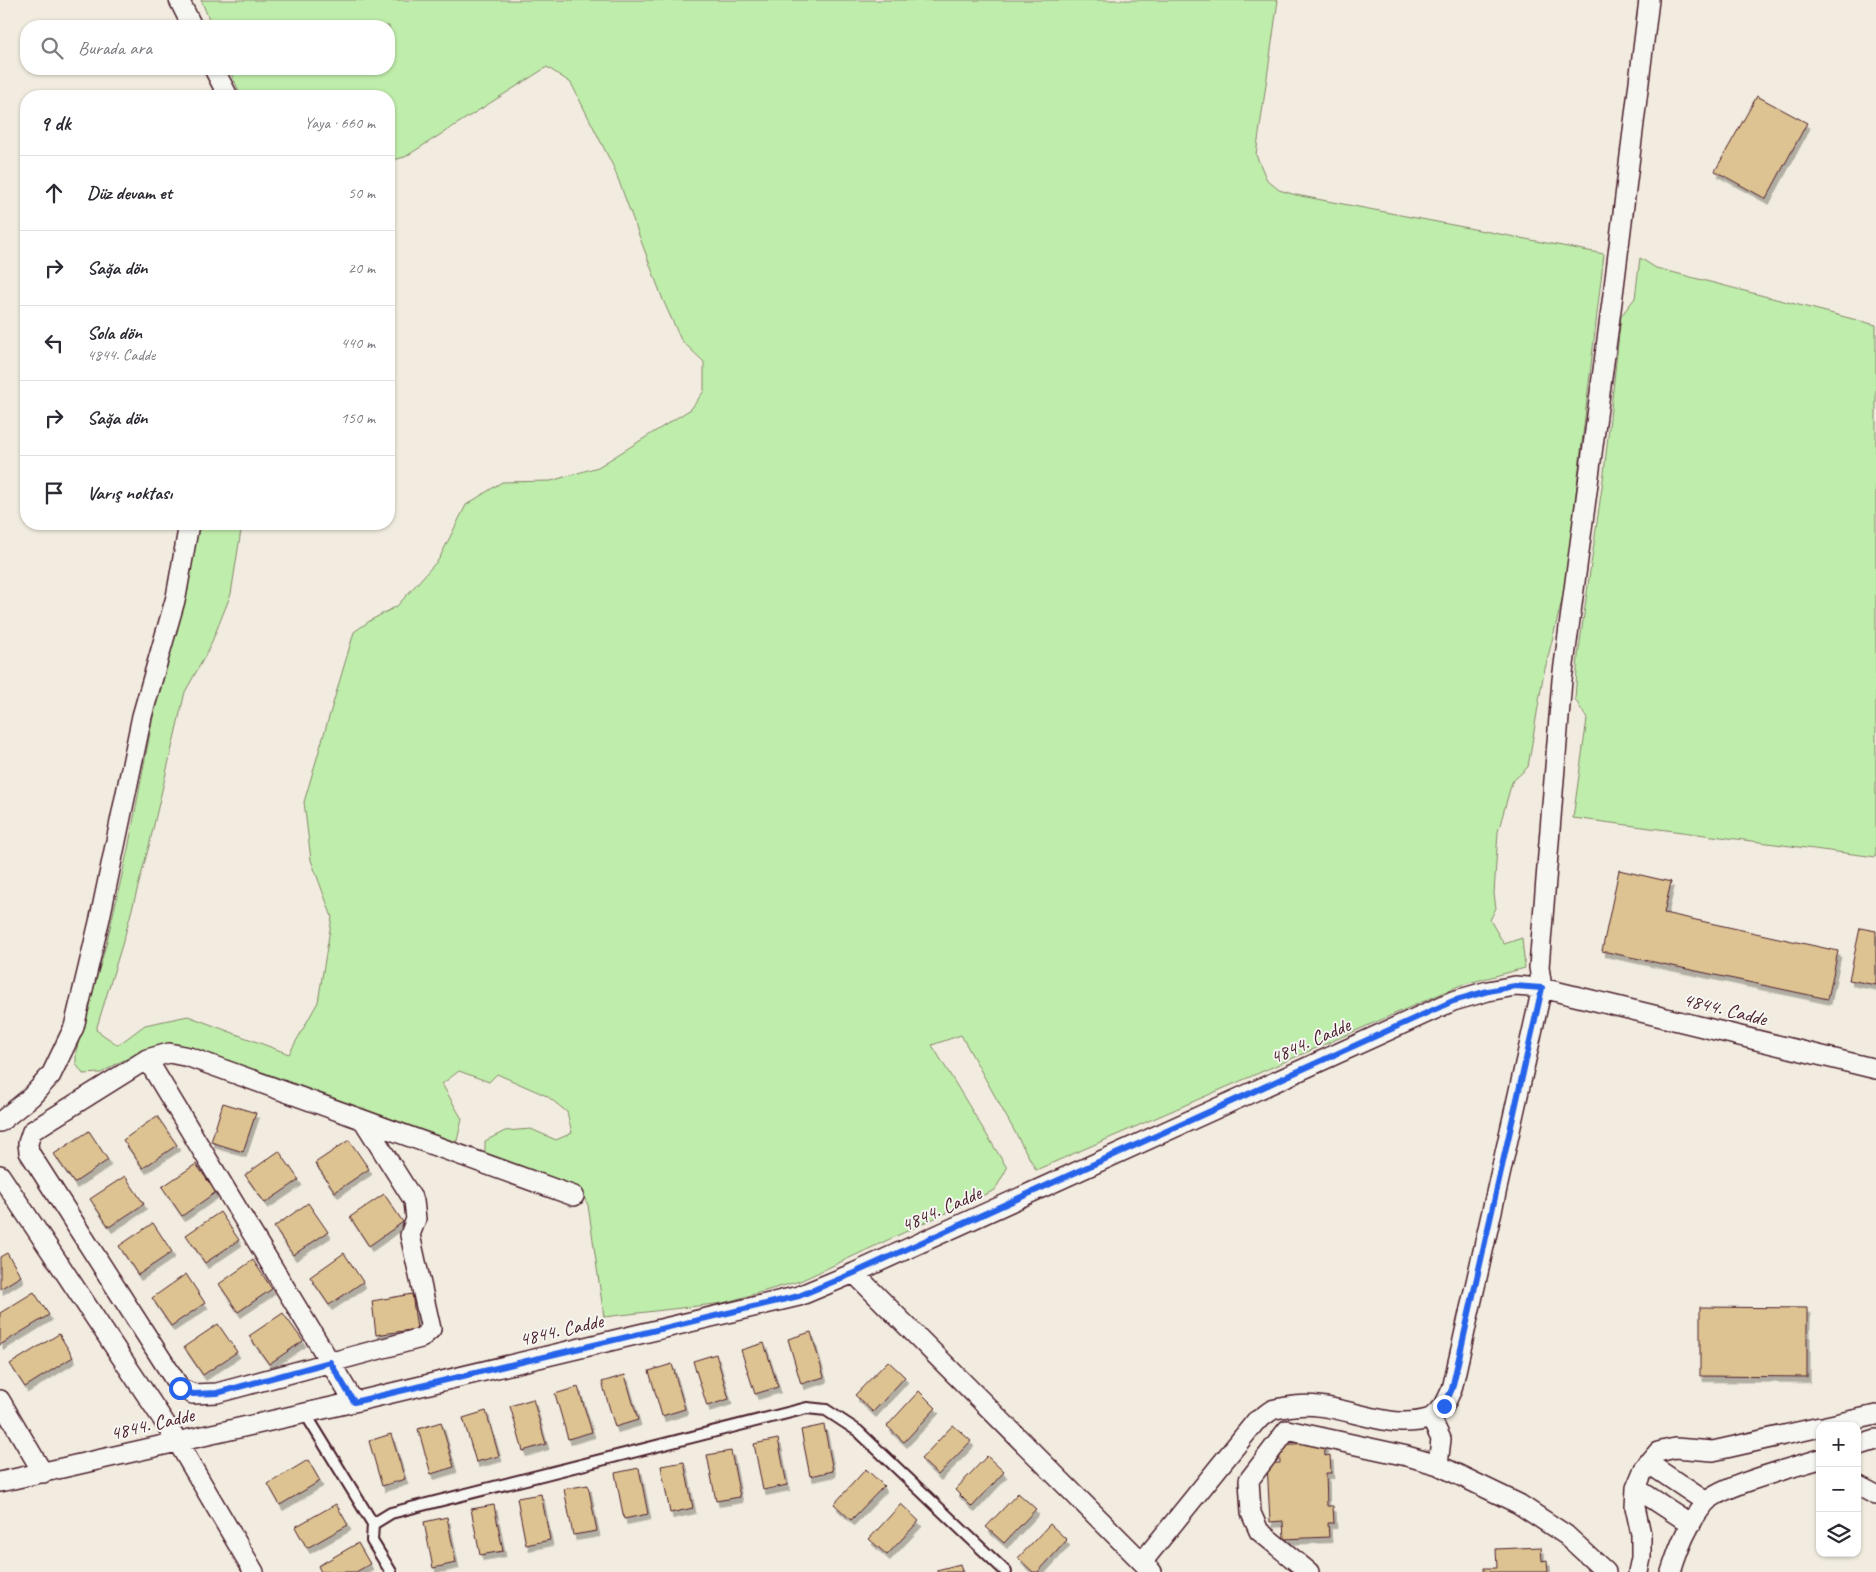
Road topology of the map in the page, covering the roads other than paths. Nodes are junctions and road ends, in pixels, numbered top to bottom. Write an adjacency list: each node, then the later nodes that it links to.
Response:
1 (179, 0): 3 (street)
2 (1649, 0): 7 (street)
3 (189, 20)
4 (217, 75): 5 (street)
5 (225, 90)
6 (188, 530): 11 (street)
7 (1542, 988): 9 (street, 4844. Cadde); 14 (street, 4844. Cadde); 20 (street)
8 (147, 1060): 10 (street); 15 (street); 15 (street)
9 (1876, 1069)
10 (363, 1120): 13 (street); 15 (street)
11 (0, 1122)
12 (0, 1175): 24 (street)
13 (574, 1196)
14 (854, 1273): 17 (street, 4844. Cadde); 37 (street)
15 (330, 1362): 17 (street)
16 (0, 1400): 29 (street)
17 (354, 1402): 18 (street, 4844. Cadde)
18 (305, 1413): 24 (street, 4844. Cadde); 35 (lane)
19 (1876, 1414): 21 (street)
20 (1432, 1418): 28 (street); 37 (street)
21 (1843, 1422)
22 (1816, 1428): 27 (street)
23 (1876, 1440): 25 (street)
24 (177, 1441): 29 (street, 4844. Cadde); 38 (street)
25 (1861, 1445)
26 (1816, 1459): 34 (street)
27 (1648, 1463): 32 (street); 34 (street)
28 (1438, 1466): 41 (street); 42 (street)
29 (43, 1473): 30 (street, 4844. Cadde)
30 (0, 1482)
31 (1861, 1487): 33 (street)
32 (1636, 1488): 36 (street); 43 (street)
33 (1876, 1495)
34 (1706, 1502): 36 (street)
35 (373, 1524): 39 (lane); 40 (lane)
36 (1691, 1524): 44 (street)
37 (1143, 1568)
38 (254, 1572)
39 (391, 1572)
40 (1006, 1572)
41 (1308, 1572)
42 (1606, 1572)
43 (1638, 1572)
44 (1671, 1572)

